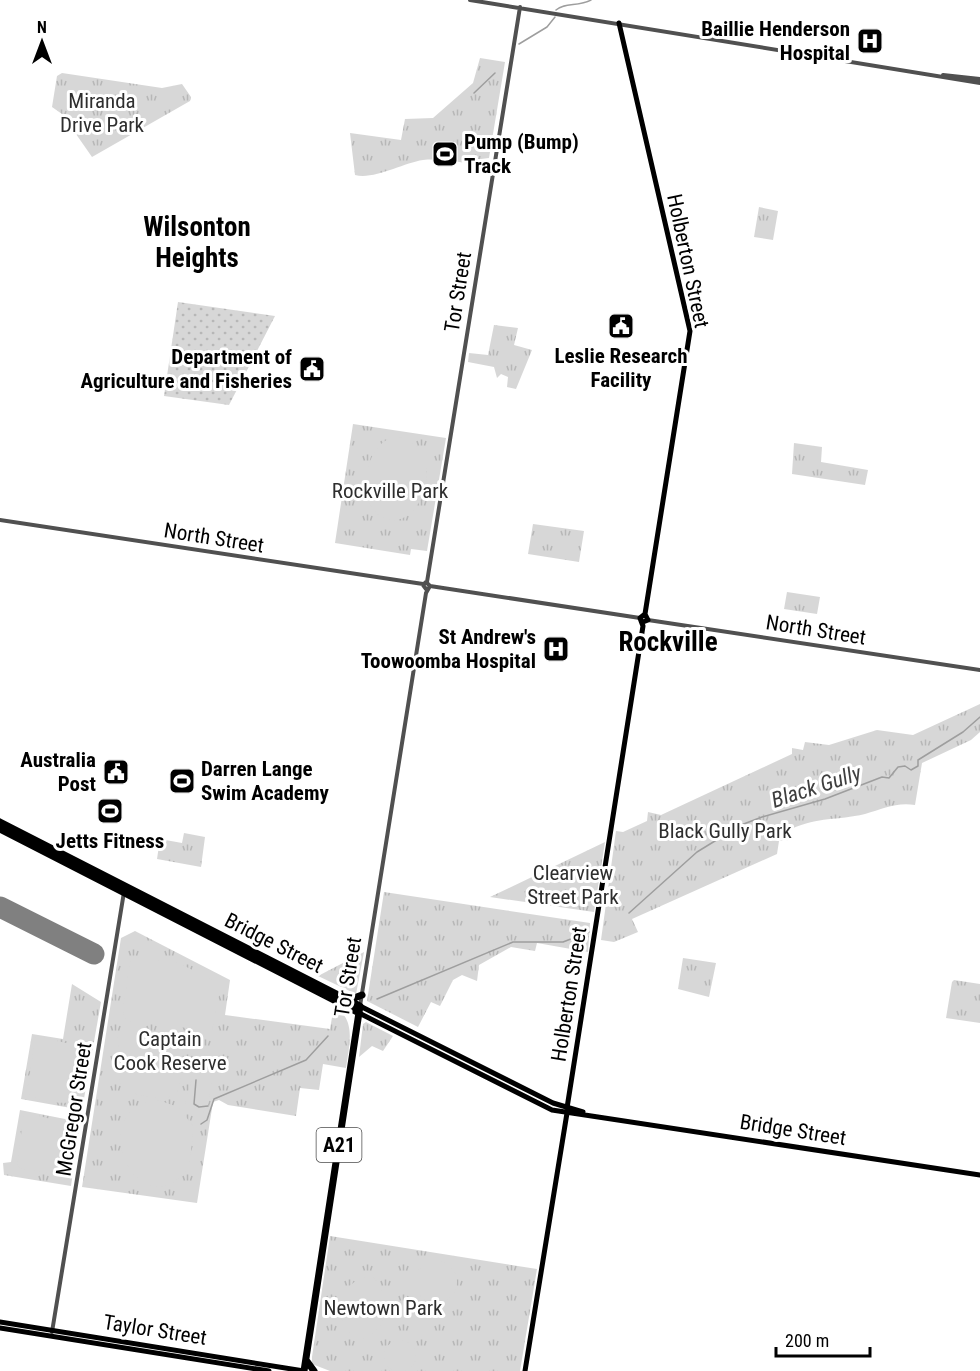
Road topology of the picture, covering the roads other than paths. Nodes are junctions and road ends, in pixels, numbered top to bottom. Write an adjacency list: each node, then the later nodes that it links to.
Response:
1 (470, 0): 2 (street)
2 (520, 7): 3 (street); 6 (street, Tor Street)
3 (619, 23): 4 (street); 7 (main road, Holberton Street)
4 (980, 81)
5 (0, 520): 6 (street, North Street)
6 (427, 585): 7 (street, North Street); 12 (street, Tor Street)
7 (644, 618): 8 (street, North Street); 17 (main road, Holberton Street)
8 (980, 670)
9 (0, 822): 11 (highway, Bridge Street)
10 (0, 830): 11 (highway, Bridge Street)
11 (125, 889): 13 (highway, Bridge Street); 24 (street, McGregor Street)
12 (362, 995): 13 (highway); 14 (street, Tor Street)
13 (347, 1003): 14 (highway, Bridge Street); 16 (highway)
14 (360, 1009): 15 (main road, Bridge Street); 16 (highway, Tor Street / A21); 18 (main road, Bridge Street)
15 (370, 1018): 16 (main road); 18 (main road, Bridge Street)
16 (357, 1027): 25 (highway, Tor Street / A21)
17 (570, 1092): 18 (main road); 19 (main road, Holberton Street)
18 (552, 1107): 19 (main road, Bridge Street); 20 (main road)
19 (567, 1111): 20 (main road, Holberton Street); 21 (main road, Bridge Street)
20 (565, 1127): 29 (main road, Holberton Street)
21 (980, 1175)
22 (0, 1322): 24 (main road, Taylor Street)
23 (0, 1328): 24 (main road, Taylor Street)
24 (52, 1333): 26 (main road, Taylor Street); 27 (main road, Taylor Street)
25 (306, 1360): 27 (highway, Tor Street / A21); 28 (highway)
26 (269, 1371)
27 (305, 1371)
28 (314, 1371)
29 (525, 1371)

